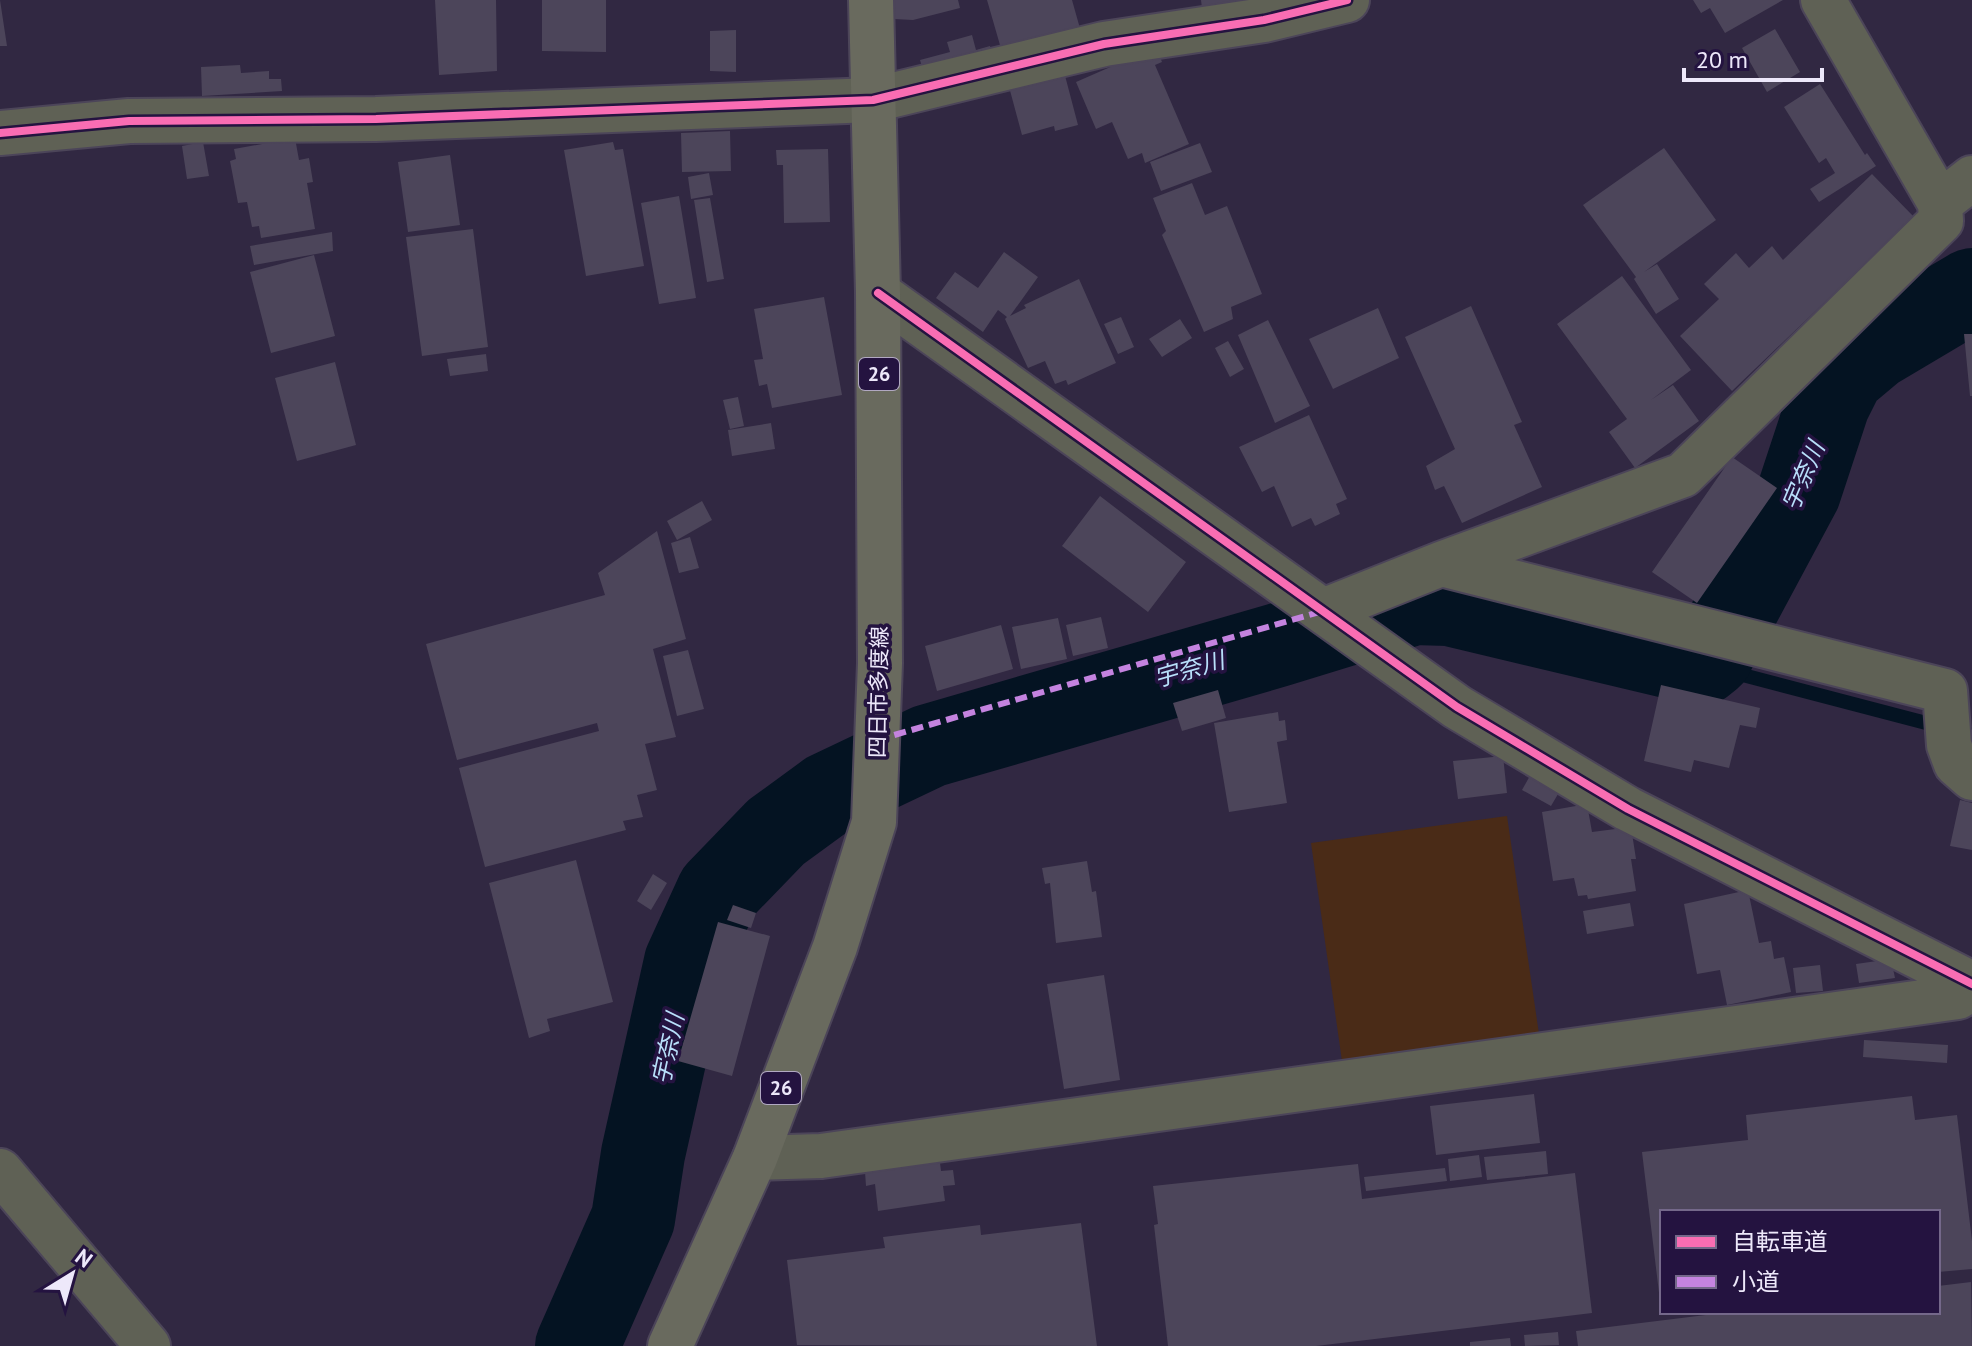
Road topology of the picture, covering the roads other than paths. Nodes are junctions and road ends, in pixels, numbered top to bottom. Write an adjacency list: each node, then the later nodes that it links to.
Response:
1 (871, 0): 4 (main road, 四日市多度線 / 26)
2 (1347, 0): 4 (street)
3 (1823, 0): 6 (street)
4 (873, 100): 5 (street); 7 (main road, 四日市多度線 / 26)
5 (0, 133)
6 (1956, 190): 8 (street)
7 (878, 293): 9 (street); 12 (main road, 四日市多度線 / 26)
8 (1441, 564): 9 (street); 10 (street)
9 (1340, 623): 11 (street)
10 (1956, 745)
11 (1971, 983): 12 (street)
12 (755, 1158): 15 (main road, 四日市多度線 / 26)
13 (0, 1171): 14 (street)
14 (148, 1346)
15 (670, 1346)

